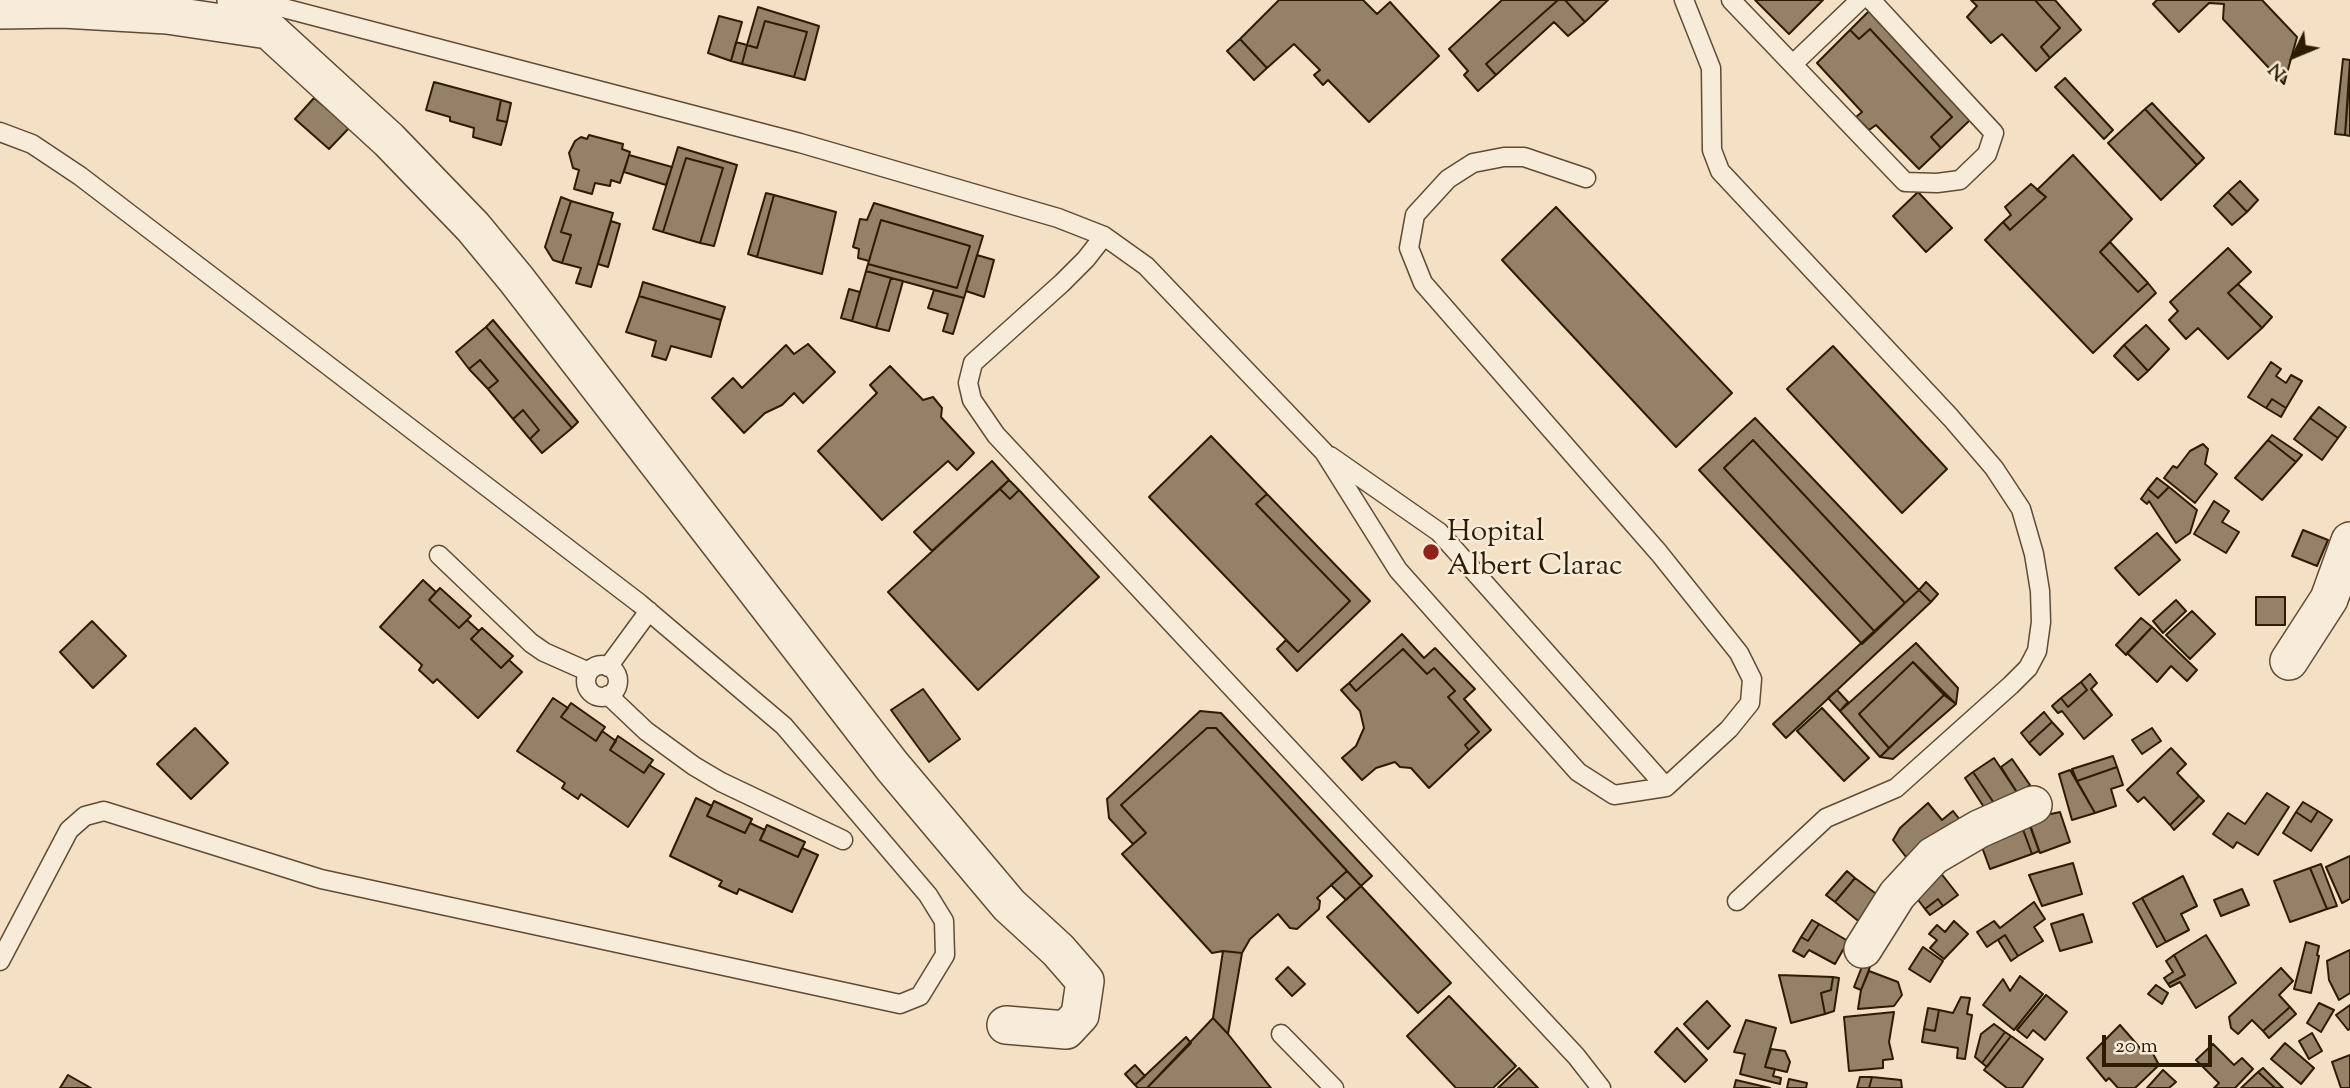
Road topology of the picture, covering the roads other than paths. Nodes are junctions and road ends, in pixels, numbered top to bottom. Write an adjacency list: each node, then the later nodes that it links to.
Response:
1 (236, 0): 8 (street)
2 (1684, 0): 24 (lane)
3 (1731, 0): 9 (lane)
4 (1860, 0): 9 (lane)
5 (1871, 0): 9 (lane)
6 (175, 7): 7 (street); 8 (street)
7 (0, 10)
8 (267, 15): 12 (lane); 27 (street)
9 (1793, 64)
10 (0, 132): 16 (lane)
11 (1586, 178): 21 (lane)
12 (1104, 236): 13 (lane); 30 (lane)
13 (1324, 452): 21 (lane); 21 (lane)
14 (2350, 541): 17 (street)
15 (439, 555): 19 (lane)
16 (649, 611): 18 (lane); 26 (lane)
17 (2289, 661)
18 (608, 667): 19 (lane); 20 (lane)
19 (589, 672): 20 (lane)
20 (608, 695): 23 (lane)
21 (1666, 786)
22 (2032, 805): 25 (street)
23 (843, 840)
24 (1737, 901)
25 (1863, 949)
26 (0, 961)
27 (1006, 1025)
28 (1281, 1034): 29 (lane)
29 (1334, 1088)
30 (1601, 1088)

